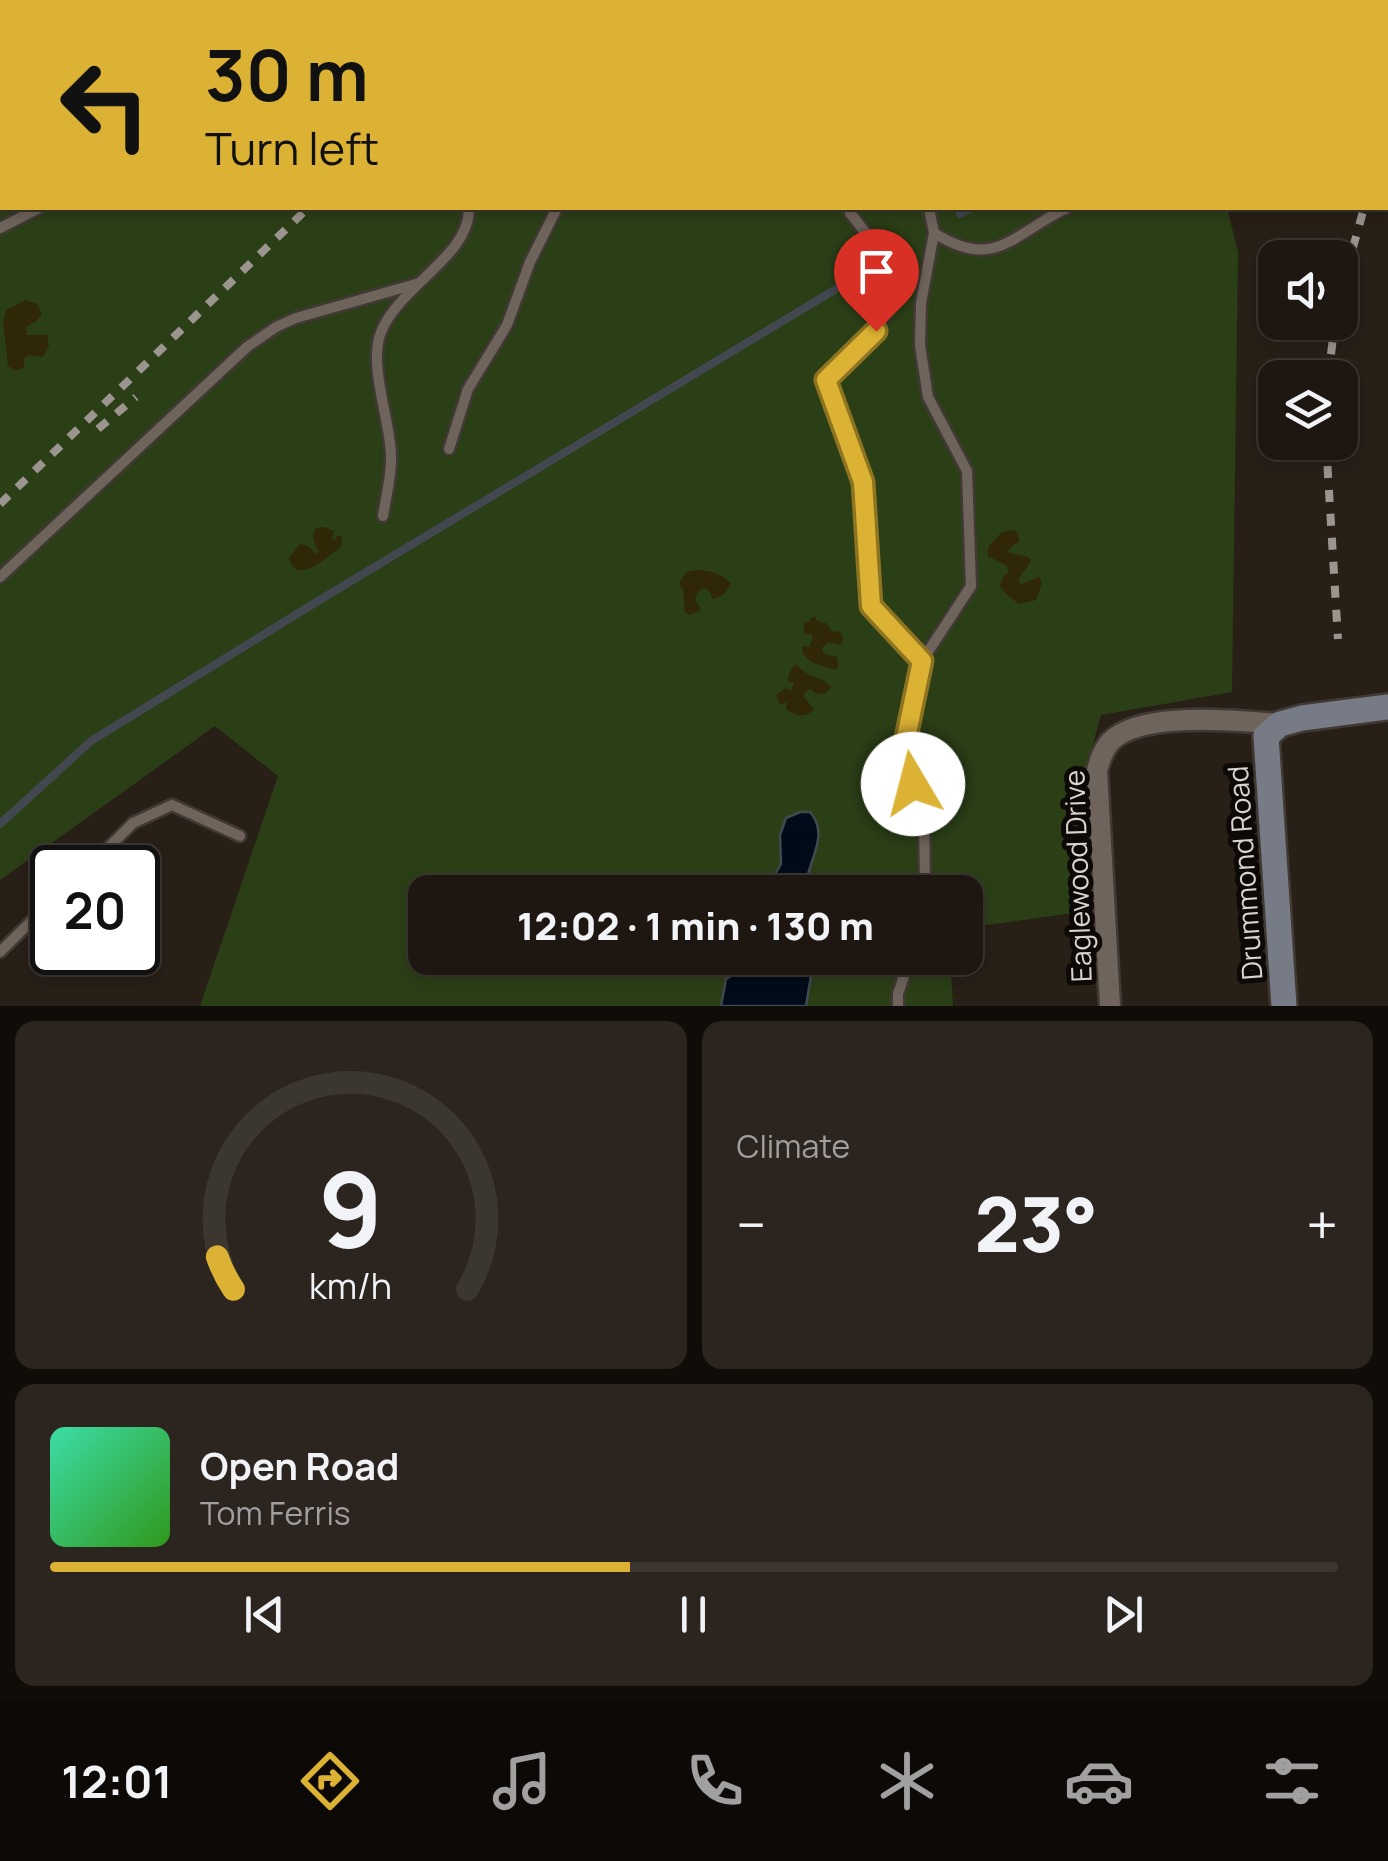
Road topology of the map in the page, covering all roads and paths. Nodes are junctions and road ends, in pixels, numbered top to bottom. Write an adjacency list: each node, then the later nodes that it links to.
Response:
1 (35, 210): 7 (lane)
2 (469, 210): 9 (lane)
3 (555, 210): 10 (lane)
4 (849, 210): 13 (lane)
5 (930, 210): 8 (lane)
6 (1064, 210): 8 (lane)
7 (0, 228)
8 (934, 232): 13 (lane)
9 (416, 284): 11 (lane); 12 (lane)
10 (449, 449)
11 (383, 516)
12 (0, 577)
13 (922, 661): 18 (lane)
14 (1388, 707): 15 (street)
15 (1273, 730): 23 (street, Eaglewood Drive); 24 (street, Drummond Road)
16 (240, 836): 17 (lane)
17 (112, 845)
18 (925, 875)
19 (30, 923): 20 (lane)
20 (0, 952)
21 (904, 975): 22 (lane)
22 (898, 1006)
23 (1110, 1006)
24 (1284, 1006)

